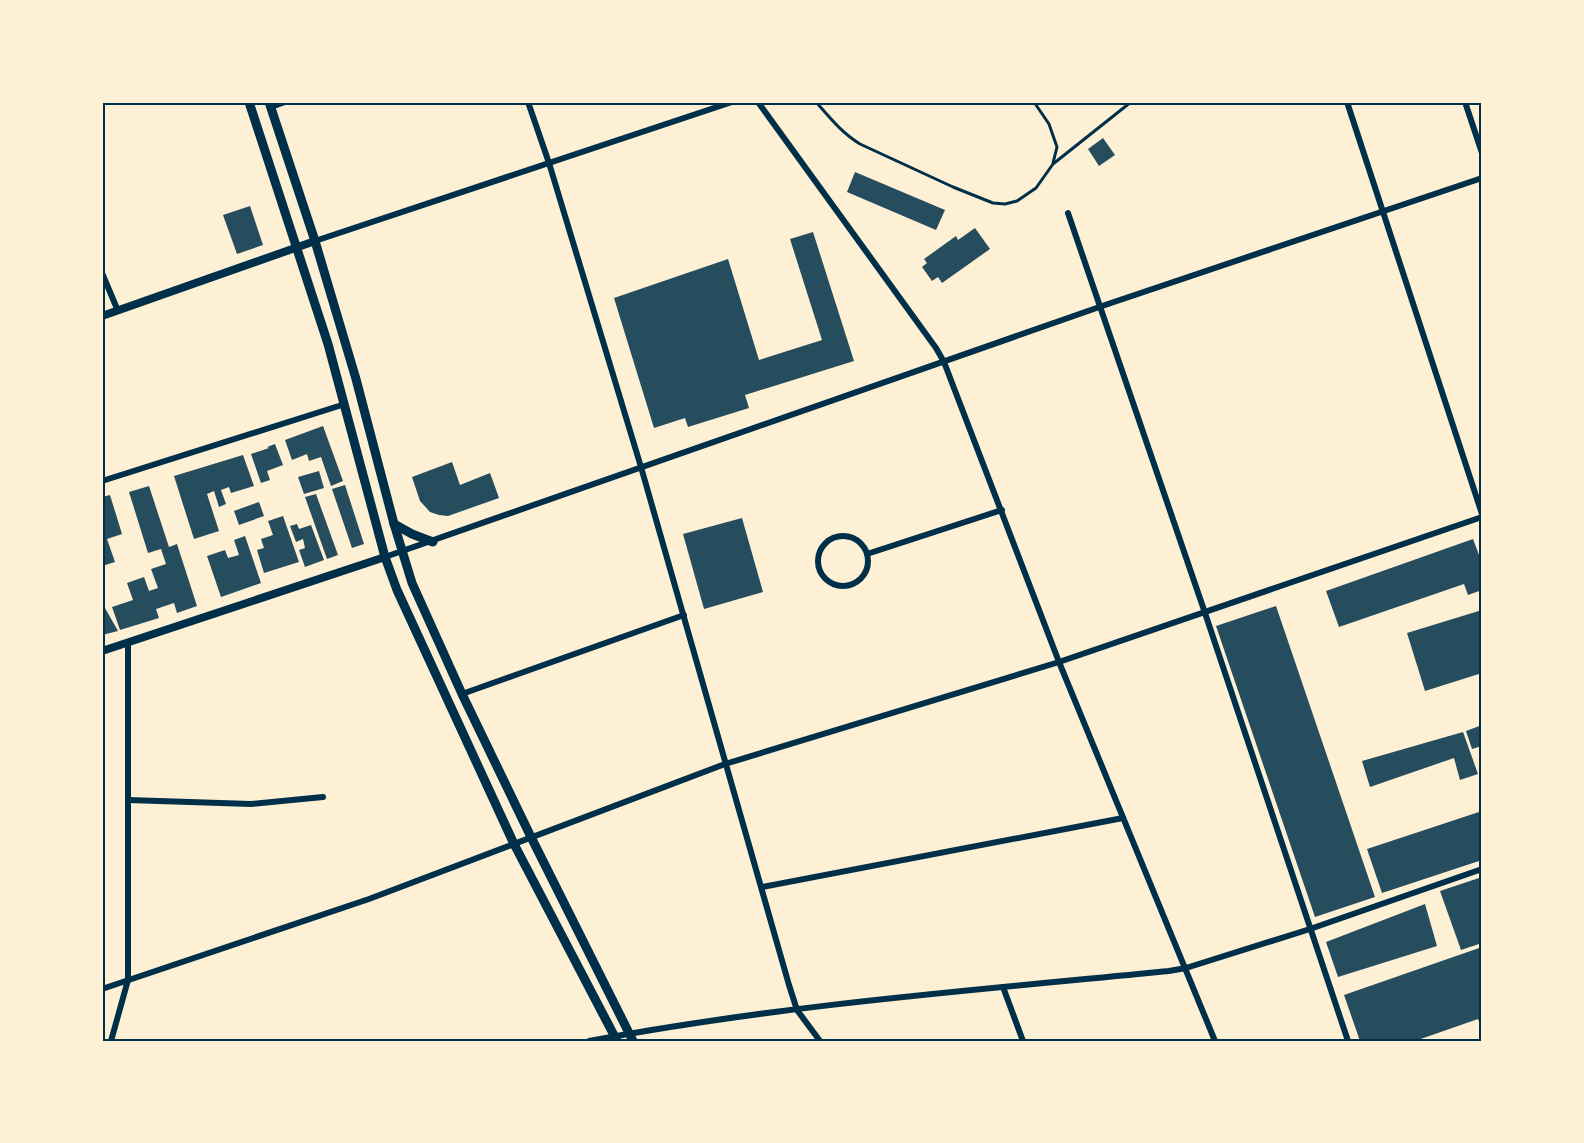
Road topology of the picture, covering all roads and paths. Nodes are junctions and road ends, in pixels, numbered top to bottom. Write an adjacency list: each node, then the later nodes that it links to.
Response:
1 (249, 102): 19 (main road)
2 (285, 102): 11 (street)
3 (528, 102): 13 (street)
4 (732, 102): 13 (street)
5 (758, 102): 24 (street)
6 (816, 102): 14 (lane)
7 (1034, 102): 14 (lane)
8 (1131, 102): 14 (lane)
9 (1347, 102): 16 (street)
10 (1465, 102): 12 (street)
11 (270, 104): 18 (main road)
12 (1482, 153)
13 (549, 163): 18 (street); 26 (street)
14 (1053, 164)
15 (1482, 178): 16 (street)
16 (1382, 211): 21 (street); 29 (street)
17 (1068, 213): 21 (street)
18 (315, 241): 19 (street); 30 (main road)
19 (297, 247): 22 (street); 25 (main road)
20 (102, 273): 22 (street)
21 (1100, 306): 24 (street); 35 (street)
22 (118, 311): 23 (street)
23 (102, 316)
24 (944, 362): 26 (street); 28 (street)
25 (345, 404): 27 (street); 34 (main road)
26 (641, 467): 31 (street); 36 (street)
27 (102, 481)
28 (1002, 510): 33 (street); 39 (street)
29 (1482, 516): 35 (street)
30 (394, 524): 31 (main road); 32 (main road)
31 (432, 542): 32 (street)
32 (402, 552): 34 (street); 40 (main road)
33 (867, 554): 33 (street)
34 (385, 557): 37 (street); 46 (main road)
35 (1204, 610): 39 (street); 49 (street)
36 (684, 615): 40 (street); 41 (street)
37 (128, 642): 38 (street); 43 (street)
38 (102, 651)
39 (1059, 662): 41 (street); 44 (street)
40 (462, 694): 45 (main road)
41 (725, 764): 45 (street); 48 (street)
42 (323, 797): 43 (street)
43 (128, 801): 51 (street)
44 (1123, 818): 48 (street); 50 (street)
45 (531, 837): 46 (street); 55 (main road)
46 (514, 844): 51 (street); 56 (main road)
47 (1482, 869): 49 (street)
48 (762, 887): 54 (street)
49 (1310, 928): 50 (street); 62 (street)
50 (1186, 968): 52 (street); 61 (street)
51 (128, 980): 53 (street); 57 (street)
52 (1003, 987): 54 (street); 60 (street)
53 (102, 989)
54 (797, 1010): 55 (street); 59 (street)
55 (631, 1037): 56 (street)
56 (616, 1039): 58 (street)
57 (111, 1041)
58 (589, 1041)
59 (820, 1041)
60 (1023, 1041)
61 (1215, 1041)
62 (1348, 1041)

